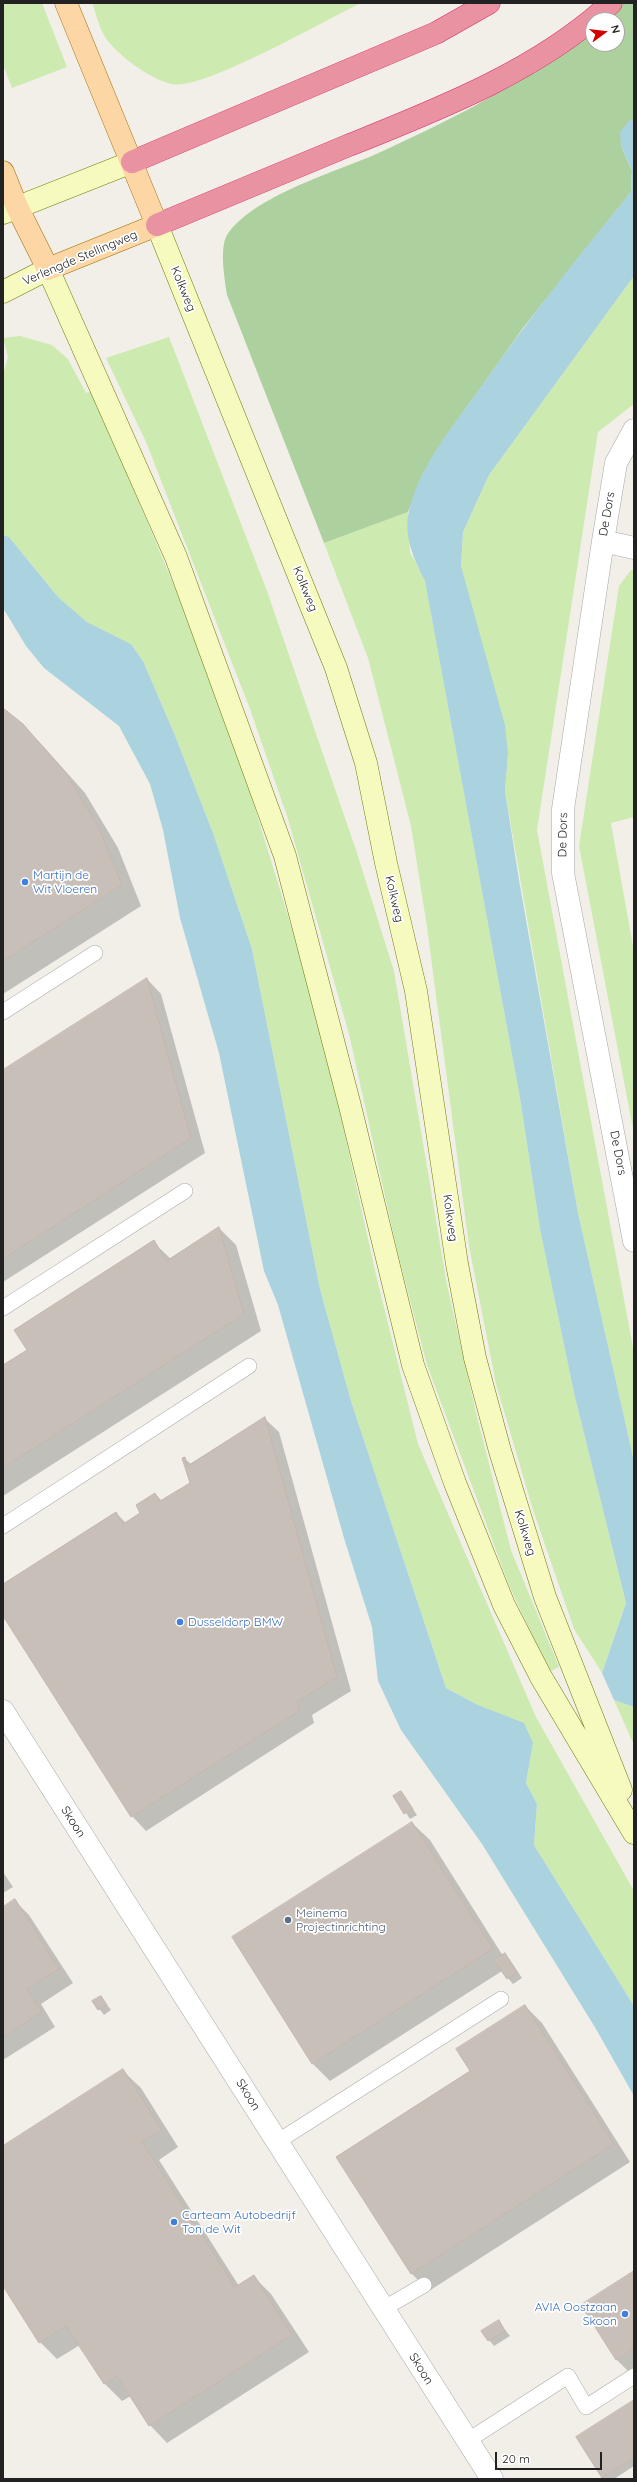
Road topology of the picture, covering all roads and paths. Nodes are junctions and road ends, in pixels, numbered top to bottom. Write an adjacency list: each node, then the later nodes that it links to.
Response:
1 (66, 3): 4 (main road, Kolkweg)
2 (489, 3): 4 (highway)
3 (611, 3): 7 (highway)
4 (132, 162): 6 (street); 7 (main road, Kolkweg)
5 (3, 172): 6 (main road)
6 (10, 210): 8 (main road)
7 (157, 225): 8 (main road, Verlengde Stellingweg); 21 (street, Kolkweg)
8 (48, 269): 9 (street, Verlengde Stellingweg); 22 (street)
9 (3, 292)
10 (634, 430): 11 (street, De Dors)
11 (602, 541): 12 (street); 16 (street, De Dors)
12 (634, 548)
13 (95, 954): 14 (lane)
14 (3, 1012)
15 (185, 1192): 17 (lane)
16 (634, 1242)
17 (3, 1308)
18 (249, 1366): 19 (lane)
19 (3, 1526)
20 (3, 1711): 24 (street, Skoon)
21 (634, 1822)
22 (634, 1833)
23 (502, 1999): 24 (lane)
24 (277, 2142): 26 (street, Skoon)
25 (424, 2285): 26 (lane)
26 (383, 2309): 28 (street, Skoon)
27 (634, 2376): 28 (lane)
28 (467, 2441): 29 (street, Skoon)
29 (492, 2479)

